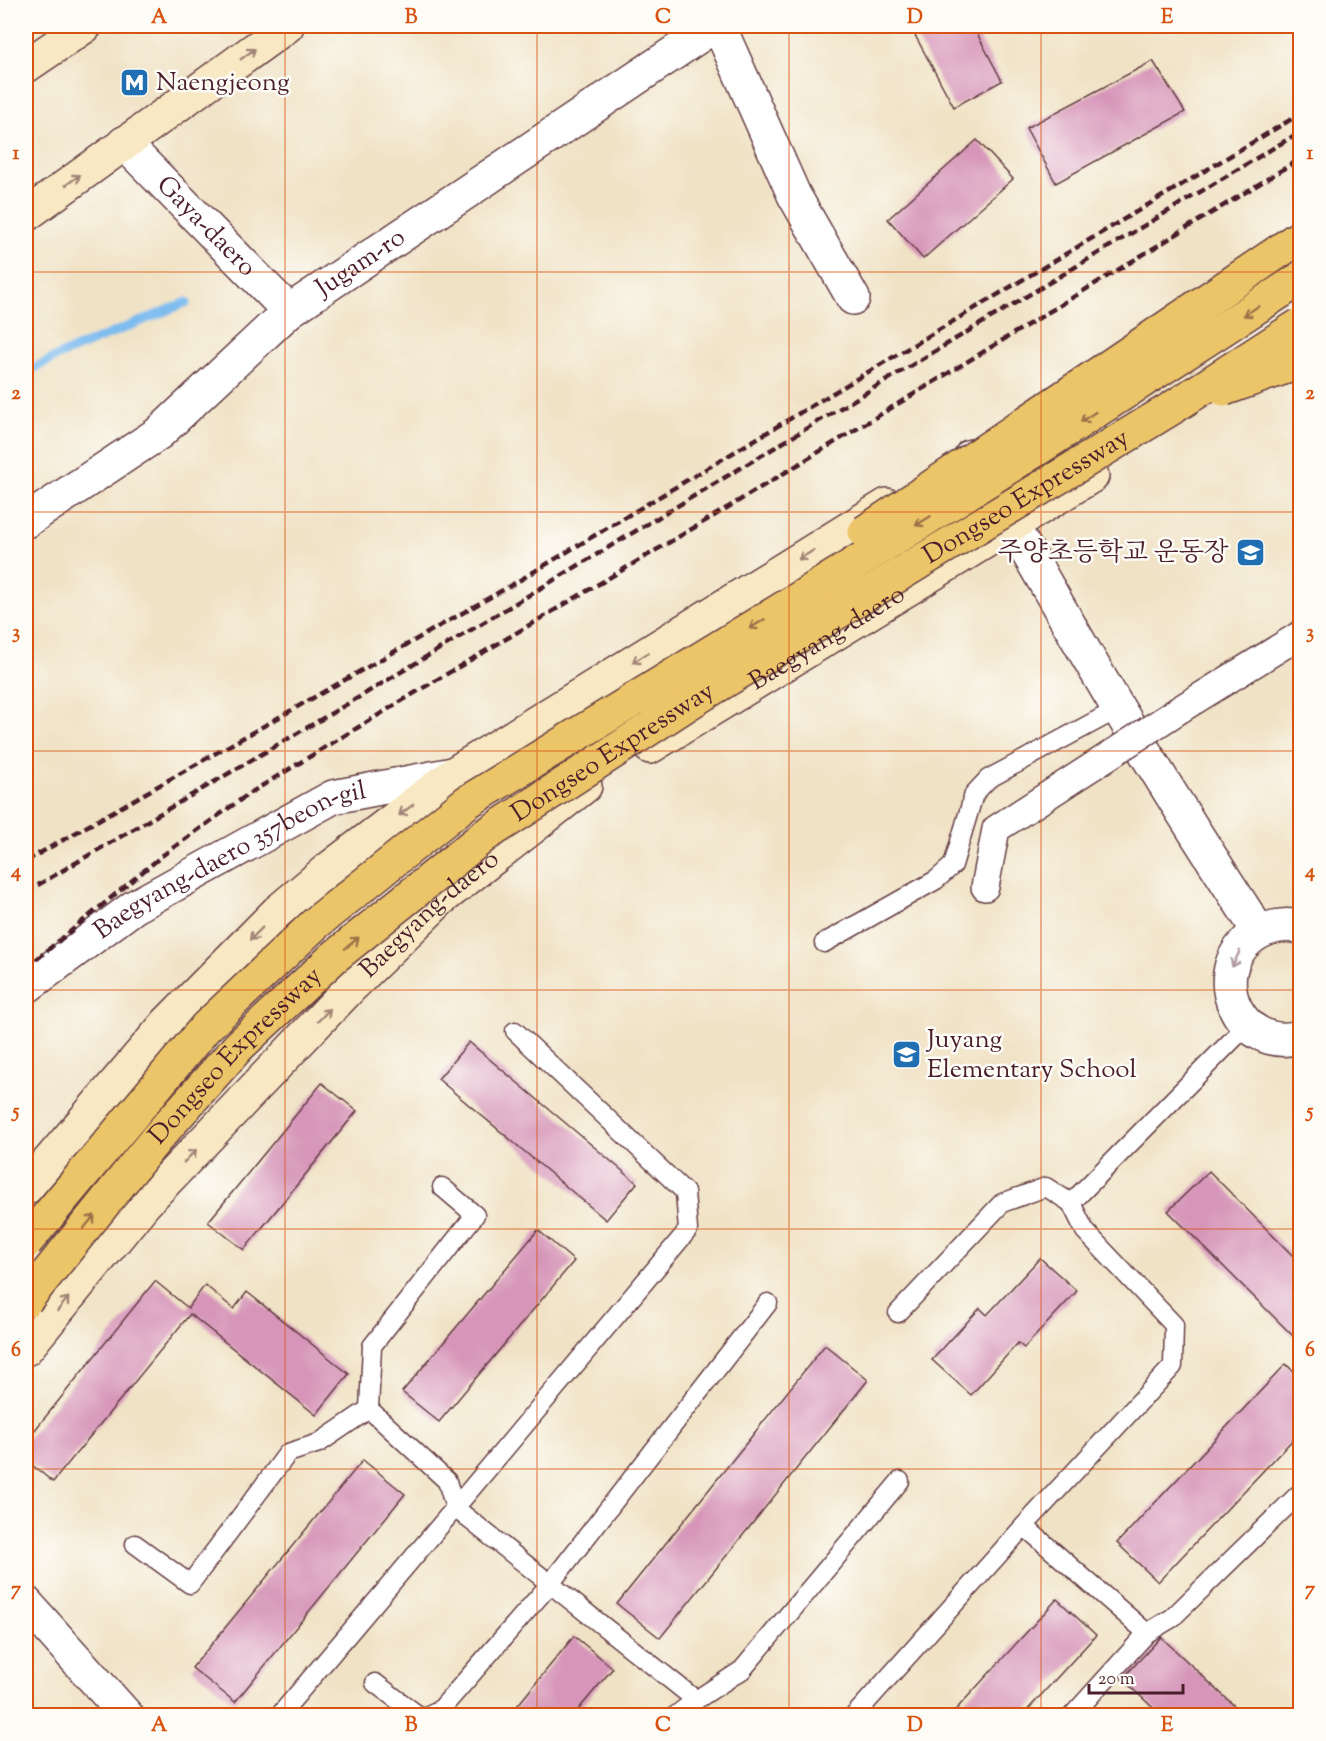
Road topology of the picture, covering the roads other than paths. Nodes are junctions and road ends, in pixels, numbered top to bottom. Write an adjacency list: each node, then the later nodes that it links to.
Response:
1 (85, 26): 5 (main road)
2 (287, 26): 6 (main road, one-way to 2)
3 (714, 26): 12 (street, Jugam-ro)
4 (719, 26): 11 (street)
5 (28, 60)
6 (124, 143): 7 (main road, one-way to 6); 12 (street, Gaya-daero)
7 (26, 215)
8 (1300, 237): 20 (highway, bridge)
9 (1300, 246): 17 (main road)
10 (1300, 279): 20 (highway, Dongseo Expressway, one-way to 20, bridge)
11 (853, 298)
12 (289, 311): 18 (street, Jugam-ro)
13 (1300, 325): 16 (highway, Dongseo Expressway, bridge)
14 (1300, 346): 19 (main road, Baegyang-daero)
15 (1300, 362): 16 (highway, bridge)
16 (1172, 408): 36 (highway, Dongseo Expressway, one-way to 16, bridge)
17 (969, 453): 19 (street); 23 (main road, one-way to 23)
18 (26, 521)
19 (1013, 525): 22 (street); 39 (main road, Baegyang-daero, one-way to 19)
20 (795, 601): 35 (highway, Dongseo Expressway, one-way to 35, bridge)
21 (1300, 635): 24 (street, bridge)
22 (1118, 709): 26 (street); 27 (lane)
23 (453, 774): 28 (street, Baegyang-daero 357beon-gil); 33 (main road, one-way to 33)
24 (984, 887)
25 (1300, 927): 26 (street)
26 (1259, 932): 29 (street, one-way to 29)
27 (824, 943)
28 (26, 987)
29 (1247, 1025): 31 (street); 34 (lane)
30 (515, 1031): 43 (lane)
31 (1300, 1037)
32 (442, 1187): 40 (lane)
33 (26, 1188)
34 (1071, 1203): 38 (lane); 44 (lane)
35 (26, 1242)
36 (26, 1300)
37 (768, 1303): 46 (lane)
38 (898, 1313)
39 (26, 1349)
40 (369, 1409): 43 (lane); 45 (lane)
41 (900, 1481): 50 (lane)
42 (1300, 1493): 48 (lane)
43 (455, 1508): 46 (lane); 52 (lane)
44 (1024, 1526): 48 (lane); 56 (lane)
45 (135, 1544)
46 (550, 1584): 50 (lane); 54 (lane)
47 (26, 1603): 51 (street)
48 (1147, 1633): 57 (lane)
49 (375, 1683): 53 (lane)
50 (696, 1700): 55 (lane)
51 (127, 1716)
52 (279, 1716)
53 (419, 1716)
54 (426, 1716)
55 (675, 1716)
56 (854, 1716)
57 (1072, 1716)

